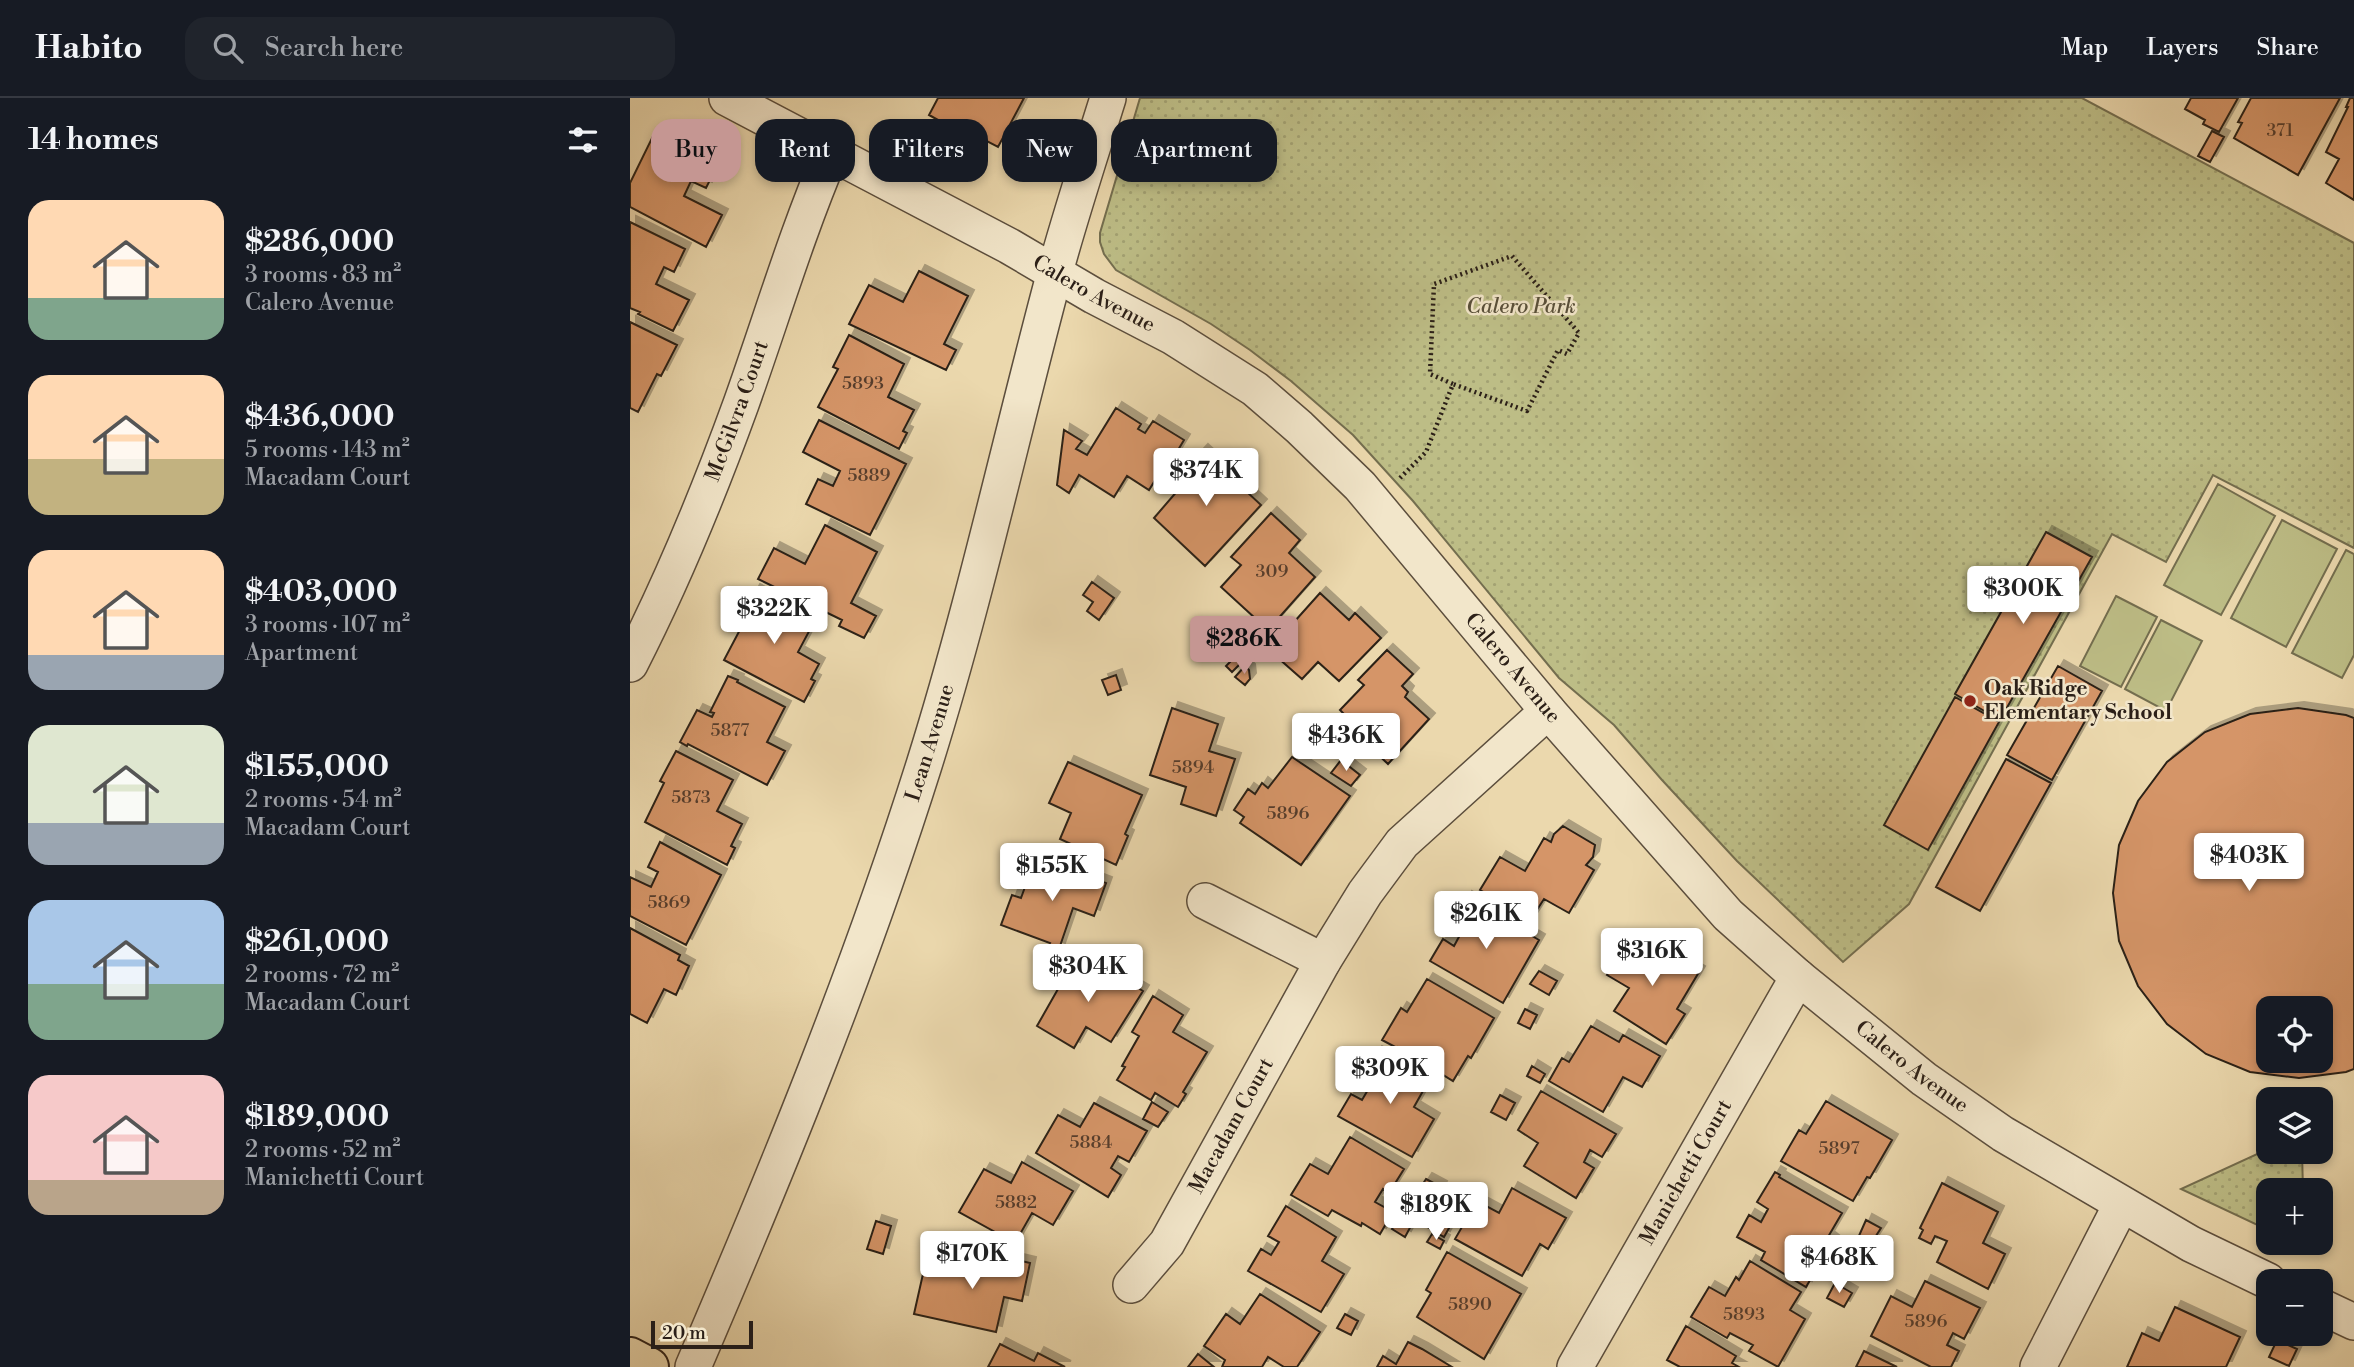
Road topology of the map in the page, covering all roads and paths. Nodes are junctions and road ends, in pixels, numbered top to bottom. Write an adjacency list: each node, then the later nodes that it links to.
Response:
1 (727, 98): 3 (street, Calero Avenue)
2 (1108, 98): 6 (street, Lean Avenue)
3 (767, 119)
4 (855, 166): 6 (street, Calero Avenue)
5 (819, 182): 9 (street, McGilvra Court)
6 (1055, 274): 10 (street, Calero Avenue); 21 (street, Lean Avenue)
7 (1453, 384): 7 (path); 8 (path)
8 (1400, 478)
9 (630, 664)
10 (1548, 711): 12 (street, Macadam Court); 13 (street, Calero Avenue)
11 (1205, 901): 12 (street)
12 (1323, 961): 16 (street, Macadam Court)
13 (1798, 977): 14 (street, Calero Avenue); 22 (street, Manichetti Court)
14 (2121, 1205): 15 (street, Calero Avenue); 23 (street)
15 (2256, 1275)
16 (1131, 1285)
17 (2333, 1312): 18 (street)
18 (2354, 1322)
19 (630, 1357): 20 (highway)
20 (649, 1367)
21 (693, 1367)
22 (1575, 1367)
23 (2038, 1367)

